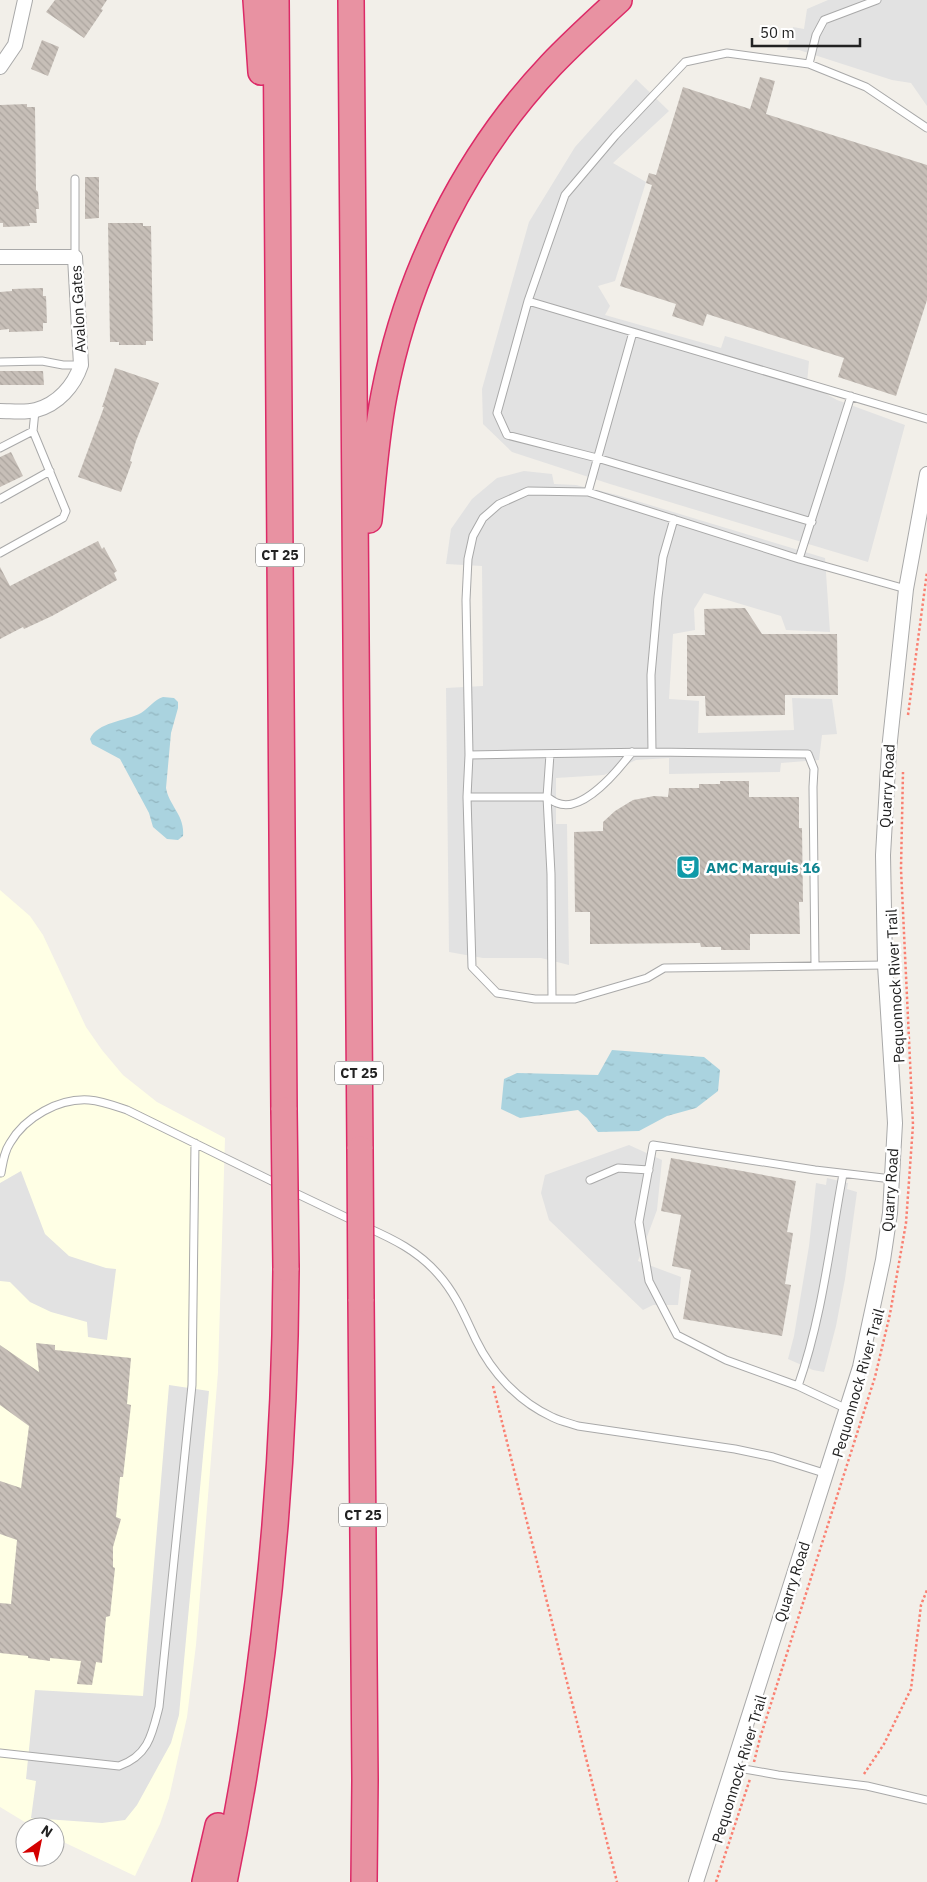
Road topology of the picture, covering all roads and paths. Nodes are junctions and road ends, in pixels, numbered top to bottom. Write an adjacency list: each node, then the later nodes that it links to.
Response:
1 (256, 0): 14 (highway)
2 (276, 0): 14 (highway, CT 25)
3 (351, 0): 35 (highway, CT 25)
4 (619, 0): 35 (highway)
5 (877, 0): 7 (lane)
6 (23, 2): 8 (street)
7 (810, 64): 9 (lane); 13 (lane)
8 (0, 67)
9 (927, 128)
10 (75, 179): 11 (lane)
11 (76, 256): 12 (street, Avalon Gates); 17 (street, Avalon Gates)
12 (0, 257)
13 (528, 301): 15 (lane); 24 (lane)
14 (278, 304): 57 (highway, CT 25, bridge)
15 (633, 332): 18 (lane); 24 (lane)
16 (0, 362): 17 (lane)
17 (81, 364): 20 (street, Avalon Gates)
18 (851, 396): 21 (lane); 30 (lane)
19 (0, 410): 20 (street, Avalon Gates)
20 (34, 410): 22 (lane)
21 (927, 419)
22 (34, 431): 23 (lane); 25 (lane)
23 (0, 448)
24 (597, 458): 27 (lane); 30 (lane)
25 (50, 471): 28 (lane); 31 (lane)
26 (927, 474): 34 (street, Quarry Road)
27 (588, 492): 29 (lane); 40 (lane)
28 (0, 499)
29 (674, 519): 32 (lane); 38 (lane)
30 (812, 522): 32 (lane)
31 (0, 553)
32 (799, 559): 34 (lane)
33 (927, 572): 36 (path)
34 (906, 589): 45 (street, Quarry Road)
35 (356, 686): 59 (highway, CT 25, bridge)
36 (907, 722)
37 (632, 752): 38 (lane); 39 (lane); 43 (lane)
38 (652, 752): 44 (lane)
39 (550, 754): 40 (lane); 43 (lane)
40 (469, 756): 42 (lane)
41 (903, 770): 62 (path, Pequonnock River Trail)
42 (467, 796): 43 (lane); 46 (lane)
43 (547, 797): 46 (lane)
44 (814, 965): 45 (lane); 46 (lane)
45 (886, 965): 51 (street, Quarry Road)
46 (552, 999)
47 (195, 1142): 49 (lane); 53 (lane); 60 (lane)
48 (649, 1170): 50 (lane); 52 (lane); 54 (lane)
49 (1, 1173)
50 (843, 1174): 51 (lane); 54 (lane)
51 (892, 1179): 55 (street, Quarry Road)
52 (590, 1180)
53 (487, 1360): 56 (lane); 69 (path)
54 (798, 1386): 55 (lane)
55 (847, 1410): 56 (street, Quarry Road)
56 (827, 1474): 61 (street, Quarry Road)
57 (273, 1562): 65 (highway); 66 (highway, CT 25)
58 (927, 1590): 63 (path)
59 (365, 1731): 67 (highway, CT 25); 68 (highway)
60 (0, 1753)
61 (734, 1767): 62 (lane); 70 (street, Quarry Road)
62 (753, 1770): 63 (lane); 71 (path, Pequonnock River Trail)
63 (857, 1784): 64 (lane)
64 (927, 1800)
65 (205, 1882)
66 (224, 1882)
67 (364, 1882)
68 (378, 1882)
69 (617, 1882)
70 (696, 1882)
71 (716, 1882)

